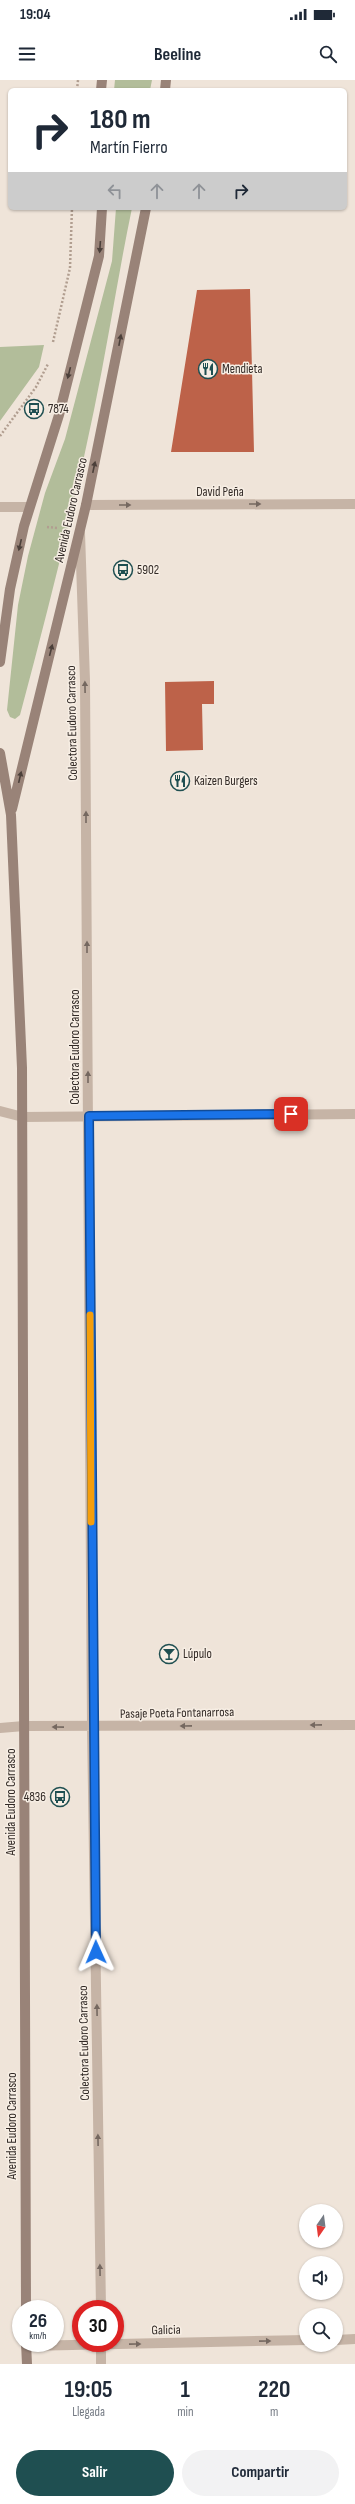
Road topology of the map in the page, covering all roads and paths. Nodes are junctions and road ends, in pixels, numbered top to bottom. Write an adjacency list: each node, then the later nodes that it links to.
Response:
1 (72, 210): 4 (path)
2 (102, 210): 10 (main road, one-way to 10)
3 (146, 210): 8 (main road, Avenida Eudoro Carrasco, one-way to 3)
4 (51, 350)
5 (49, 357): 6 (path)
6 (0, 436)
7 (355, 504): 8 (street, David Peña, one-way to 7)
8 (86, 505): 13 (main road, Avenida Eudoro Carrasco)
9 (0, 507): 10 (street)
10 (29, 507): 14 (main road, one-way to 14)
11 (42, 527): 12 (path)
12 (62, 528)
13 (80, 529): 16 (main road, Avenida Eudoro Carrasco, one-way to 13); 19 (street, Colectora Eudoro Carrasco, one-way to 13)
14 (0, 662)
15 (0, 753): 16 (main road, Avenida Eudoro Carrasco)
16 (11, 814): 20 (main road, Avenida Eudoro Carrasco)
17 (0, 1111): 20 (street)
18 (355, 1114): 19 (street)
19 (89, 1116): 20 (street); 23 (street, Colectora Eudoro Carrasco)
20 (22, 1117): 22 (main road, Avenida Eudoro Carrasco)
21 (355, 1724): 23 (street, Pasaje Poeta Fontanarrosa, one-way to 23)
22 (24, 1726): 23 (street, Pasaje Poeta Fontanarrosa, one-way to 22); 24 (street, Pasaje Poeta Fontanarrosa); 25 (main road, Avenida Eudoro Carrasco)
23 (92, 1727): 26 (street, Colectora Eudoro Carrasco, one-way to 23)
24 (0, 1728)
25 (26, 2300)
26 (101, 2300)
27 (355, 2339): 29 (street)
28 (299, 2340): 30 (street, Galicia, one-way to 28)
29 (343, 2340)
30 (124, 2344)
31 (26, 2352): 33 (main road)
32 (101, 2352): 34 (street)
33 (26, 2364)
34 (101, 2364)

